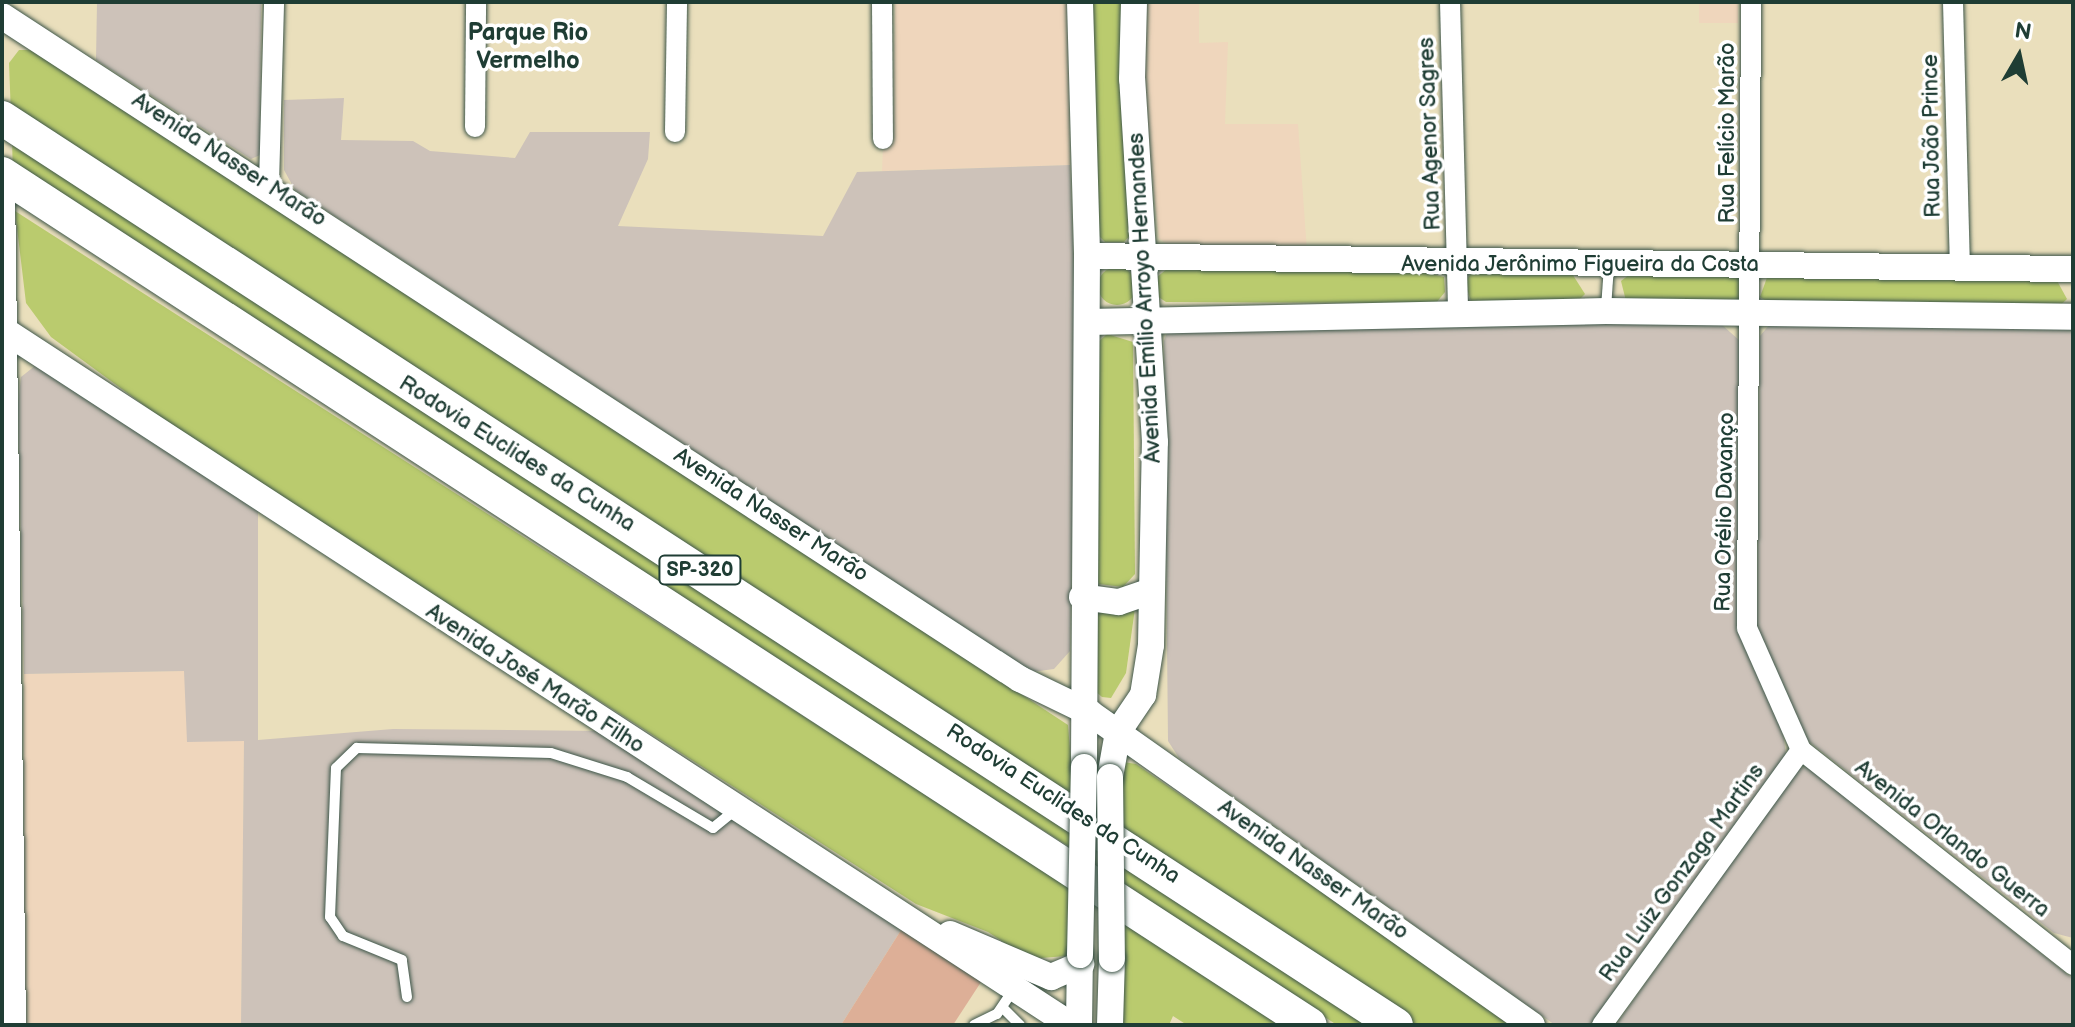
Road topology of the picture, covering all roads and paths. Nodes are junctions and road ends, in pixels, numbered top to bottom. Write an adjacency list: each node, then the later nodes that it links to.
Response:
1 (274, 2): 16 (street)
2 (476, 2): 12 (street)
3 (677, 2): 13 (street)
4 (882, 2): 14 (street)
5 (1080, 2): 18 (main road)
6 (1134, 2): 19 (main road, Avenida Emílio Arroyo Hernandes)
7 (1450, 2): 20 (street, Rua Agenor Sagres)
8 (1751, 2): 22 (street, Rua Felício Marão)
9 (1953, 2): 23 (street, Rua João Prince)
10 (6, 20): 16 (main road, Avenida Nasser Marão)
11 (2, 118): 54 (highway, Rodovia Euclides da Cunha / SP-320)
12 (475, 127)
13 (675, 132)
14 (883, 139)
15 (2, 174): 53 (highway, SP-320)
16 (269, 184): 37 (main road, Avenida Nasser Marão)
17 (2, 186): 31 (main road)
18 (1087, 256): 19 (main road, Avenida Jerônimo Figueira da Costa); 30 (main road)
19 (1145, 258): 20 (main road, Avenida Jerônimo Figueira da Costa); 29 (main road, Avenida Emílio Arroyo Hernandes)
20 (1458, 266): 21 (main road, Avenida Jerônimo Figueira da Costa); 27 (street, Rua Agenor Sagres)
21 (1609, 266): 22 (main road, Avenida Jerônimo Figueira da Costa); 25 (lane)
22 (1753, 266): 23 (main road, Avenida Jerônimo Figueira da Costa); 26 (street, Rua Felício Marão)
23 (1960, 269): 24 (main road, Avenida Jerônimo Figueira da Costa)
24 (2073, 269)
25 (1606, 311): 26 (main road, Avenida Jerônimo Figueira da Costa); 27 (main road, Avenida Jerônimo Figueira da Costa)
26 (1751, 311): 28 (main road, Avenida Jerônimo Figueira da Costa); 39 (street, Rua Orélio Davanço)
27 (1458, 312): 29 (main road, Avenida Jerônimo Figueira da Costa)
28 (2073, 317)
29 (1150, 319): 30 (main road, Avenida Jerônimo Figueira da Costa); 34 (main road, Avenida Emílio Arroyo Hernandes)
30 (1088, 322): 35 (main road)
31 (6, 331): 32 (main road); 40 (main road, Avenida José Marão Filho)
32 (4, 427): 33 (main road)
33 (6, 566): 36 (main road)
34 (1151, 591): 35 (main road); 38 (main road, Avenida Emílio Arroyo Hernandes)
35 (1082, 597): 37 (main road)
36 (8, 702): 42 (main road)
37 (1090, 713): 38 (main road, Avenida Nasser Marão); 43 (main road, bridge)
38 (1118, 732): 52 (main road, Avenida Emílio Arroyo Hernandes, bridge); 55 (main road, Avenida Nasser Marão)
39 (1801, 750): 44 (street, Avenida Orlando Guerra); 56 (street, Rua Luiz Gonzaga Martins)
40 (735, 810): 41 (main road, Avenida José Marão Filho); 45 (lane)
41 (863, 894): 43 (main road); 46 (main road, Avenida José Marão Filho)
42 (8, 901): 47 (main road)
43 (1080, 960): 51 (main road)
44 (2073, 965)
45 (407, 997)
46 (1008, 999): 48 (lane); 49 (lane); 50 (main road, Avenida José Marão Filho)
47 (13, 1025)
48 (974, 1025)
49 (1020, 1025)
50 (1071, 1025)
51 (1079, 1025)
52 (1110, 1025)
53 (1310, 1025)
54 (1396, 1025)
55 (1532, 1025)
56 (1602, 1025)

